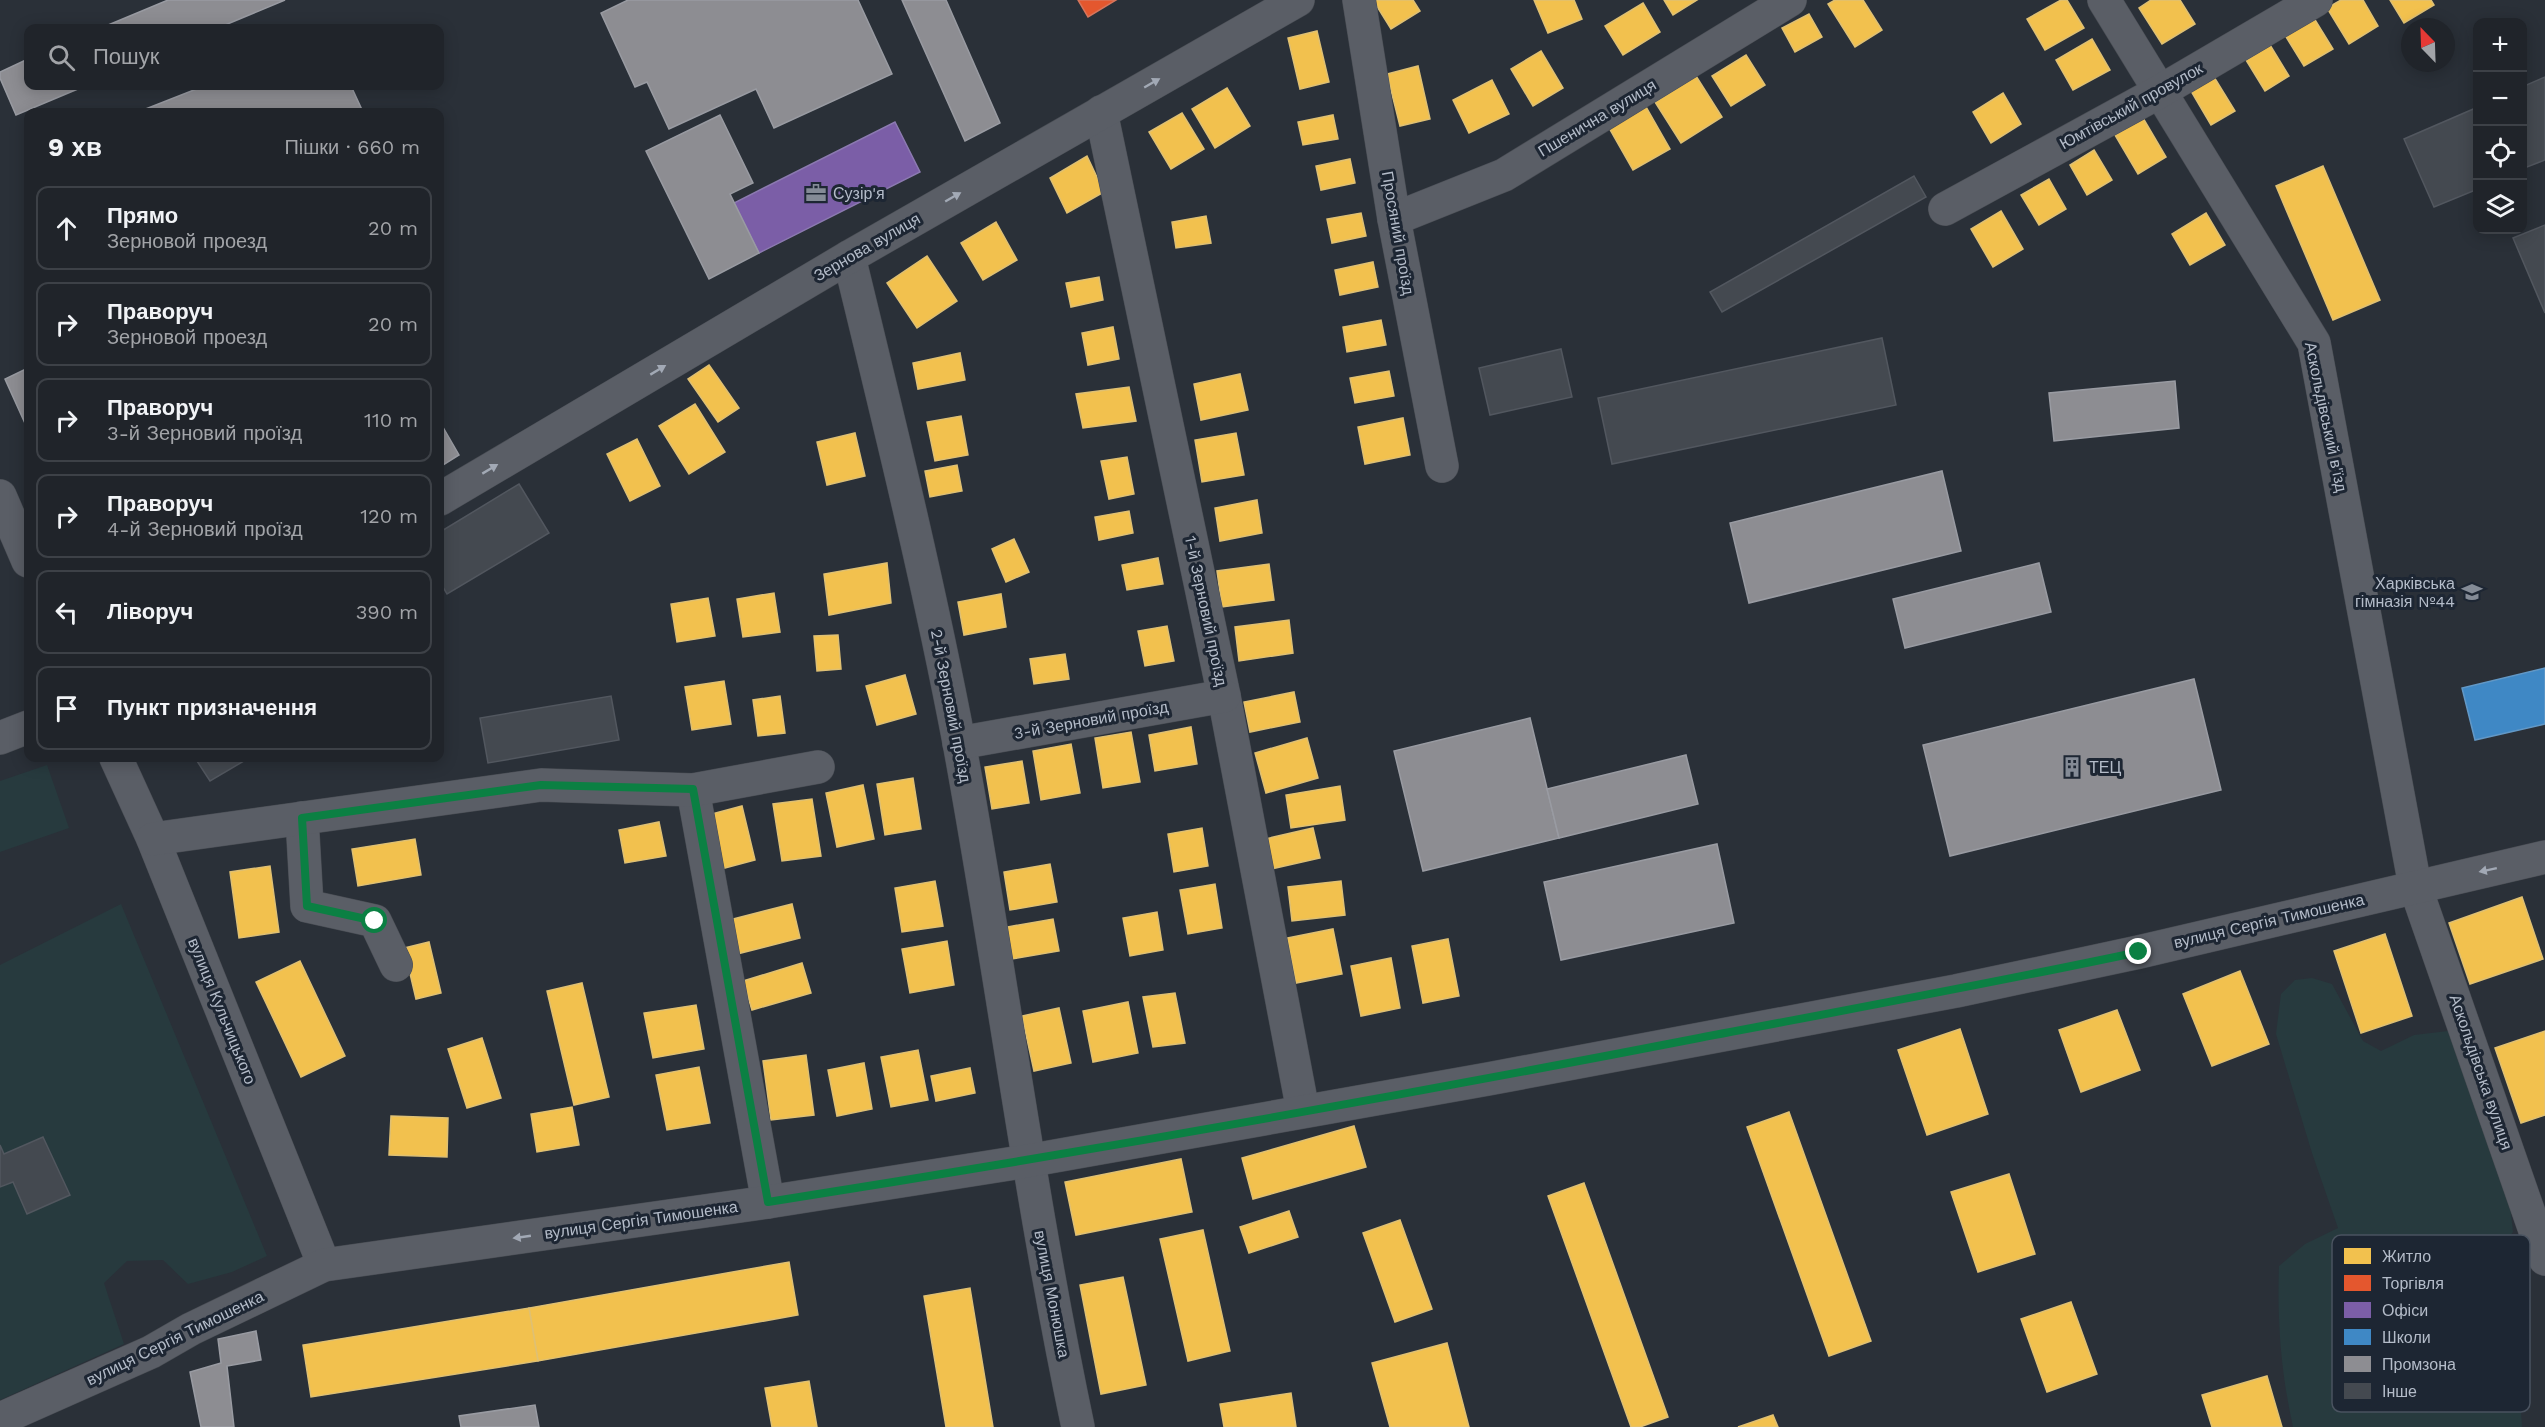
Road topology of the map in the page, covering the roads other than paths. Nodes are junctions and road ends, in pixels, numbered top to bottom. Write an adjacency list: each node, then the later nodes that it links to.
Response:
1 (1298, 0): 7 (street, Зернова вулиця, one-way to 1)
2 (1359, 0): 9 (street, Просяний проїзд)
3 (1790, 0): 9 (street, Пшенична вулиця)
4 (2104, 0): 6 (street, Аскольдівський в'їзд)
5 (2316, 0): 6 (street, Юмтівський провулок)
6 (2159, 92): 8 (street, Юмтівський провулок); 25 (street, Аскольдівський в'їзд)
7 (1101, 112): 10 (street, Зернова вулиця, one-way to 7); 15 (street, 1-й Зерновий проїзд)
8 (1945, 209)
9 (1394, 219): 11 (street, Просяний проїзд)
10 (849, 257): 13 (street, Зернова вулиця, one-way to 10); 18 (street, 2-й Зерновий проїзд)
11 (1442, 466)
12 (0, 496): 14 (street)
13 (444, 497)
14 (24, 552)
15 (1224, 696): 18 (street, 3-й Зерновий проїзд); 27 (street, 1-й Зерновий проїзд)
16 (24, 729): 17 (street)
17 (0, 738)
18 (959, 743): 28 (street, 2-й Зерновий проїзд)
19 (118, 762): 23 (street, вулиця Кульчицького)
20 (818, 768): 21 (street)
21 (693, 789): 22 (street); 29 (street)
22 (302, 818): 23 (street); 26 (street)
23 (153, 839): 31 (street, вулиця Кульчицького)
24 (2545, 857): 25 (street, вулиця Сергія Тимошенка, one-way to 25)
25 (2415, 886): 27 (street, вулиця Сергія Тимошенка); 30 (street, Аскольдівська вулиця)
26 (396, 965)
27 (1303, 1111): 28 (street, вулиця Сергія Тимошенка)
28 (1027, 1161): 29 (street, вулиця Сергія Тимошенка); 33 (street, вулиця Монюшка)
29 (768, 1202): 31 (street, вулиця Сергія Тимошенка, one-way to 31)
30 (2545, 1259)
31 (324, 1265): 32 (street, вулиця Сергія Тимошенка)
32 (0, 1419)
33 (1078, 1427)

